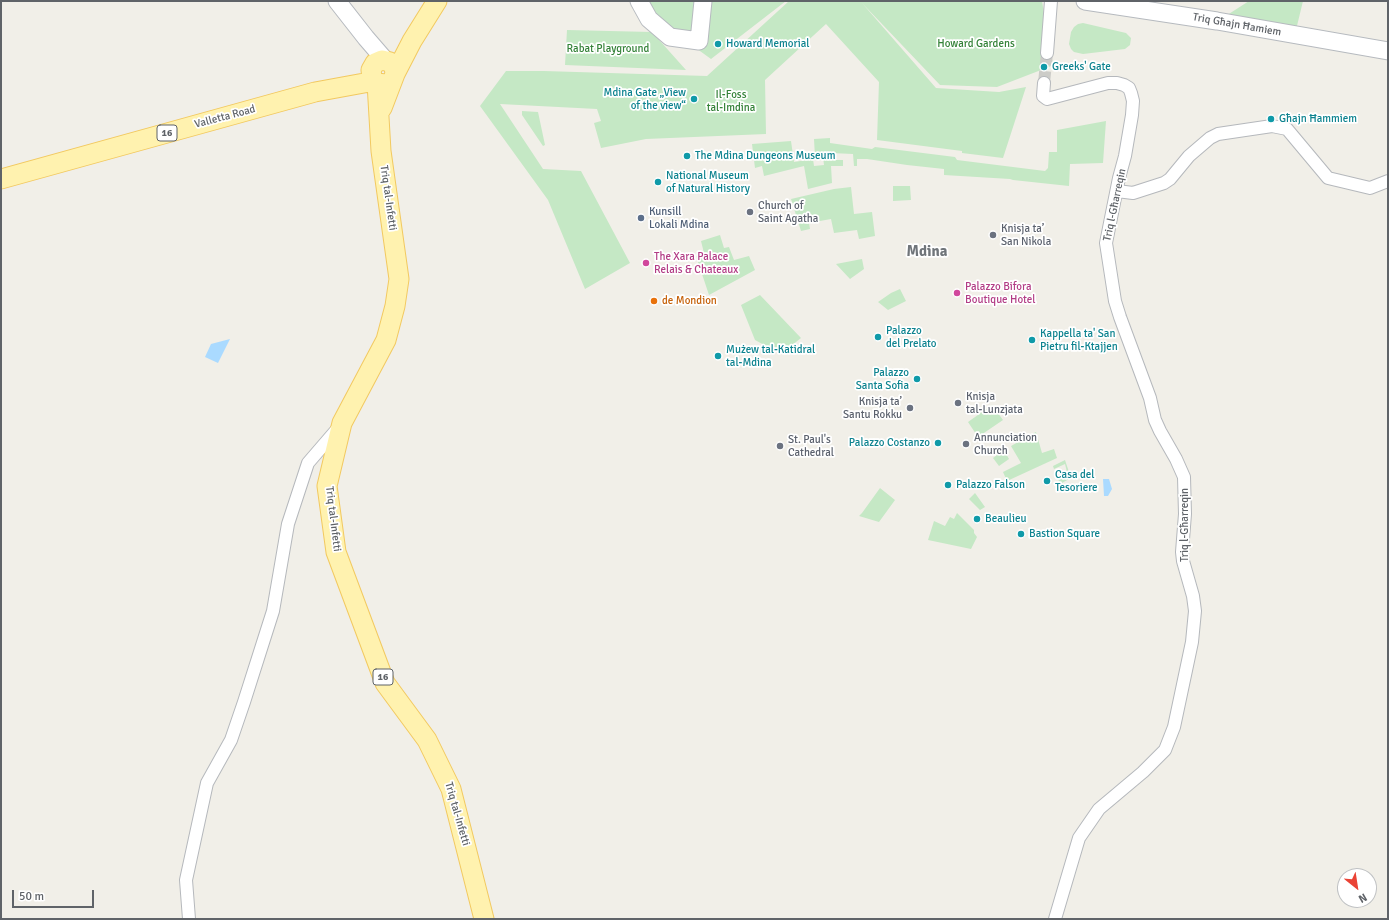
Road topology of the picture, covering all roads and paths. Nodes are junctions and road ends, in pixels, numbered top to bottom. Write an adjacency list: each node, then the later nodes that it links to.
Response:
1 (337, 1): 9 (street)
2 (437, 1): 9 (main road)
3 (639, 1): 4 (street)
4 (703, 1)
5 (1052, 1): 8 (street)
6 (1085, 1): 7 (street, Triq Għajn Ħamiem)
7 (1388, 51)
8 (1047, 53)
9 (382, 71): 11 (main road, Valletta Road / 16); 14 (main road, Triq tal-Infetti / 16)
10 (1044, 83): 13 (street, Triq l-Għarreqin)
11 (1, 179)
12 (1388, 181): 13 (street)
13 (1117, 191): 17 (street, Triq l-Għarreqin)
14 (342, 423): 15 (street); 16 (main road, Triq tal-Infetti / 16)
15 (189, 919)
16 (484, 919)
17 (1055, 919)

